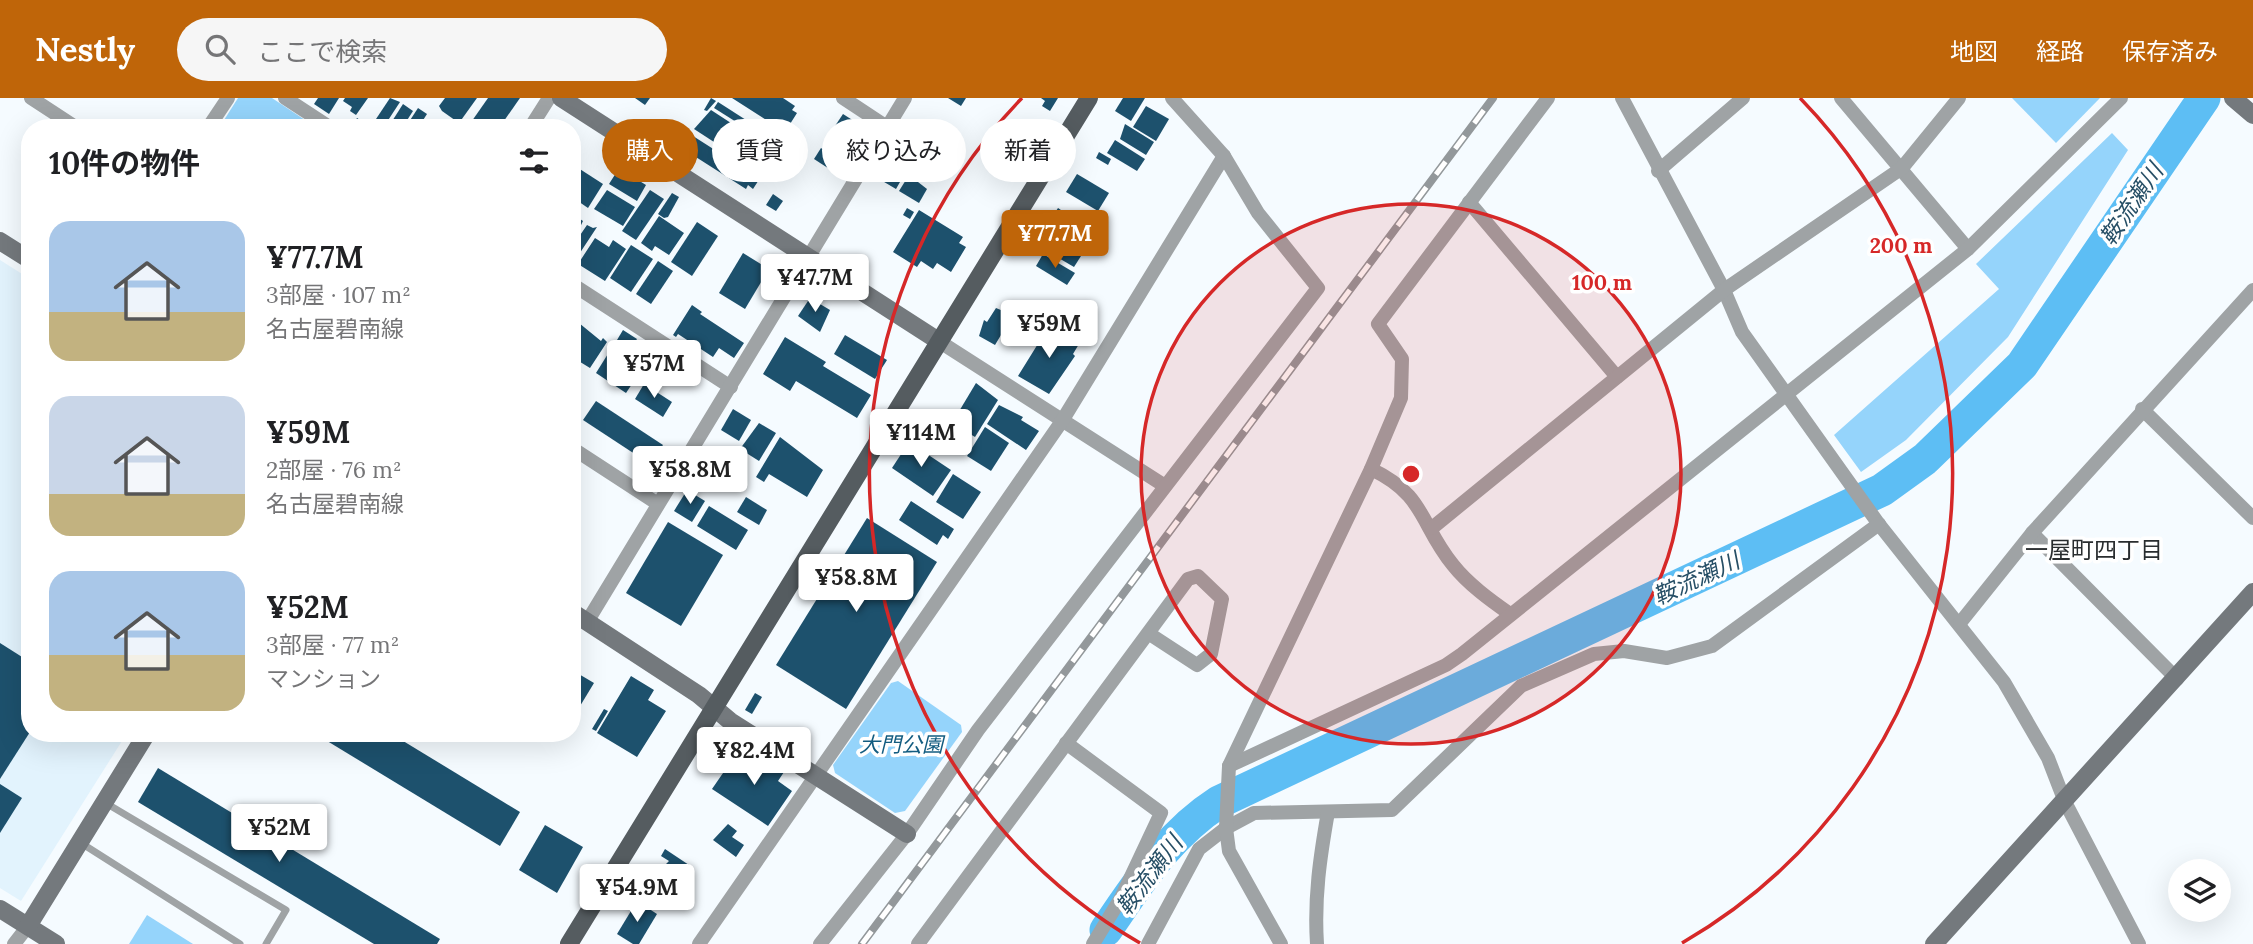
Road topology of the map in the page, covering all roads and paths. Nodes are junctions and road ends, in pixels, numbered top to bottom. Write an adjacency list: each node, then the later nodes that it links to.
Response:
1 (31, 98): 18 (street)
2 (228, 98): 19 (street)
3 (285, 98): 20 (street)
4 (549, 98): 21 (street)
5 (561, 98): 32 (street)
6 (843, 98): 22 (street)
7 (905, 98): 23 (street)
8 (1088, 98): 36 (main road)
9 (1172, 98): 24 (street)
10 (1548, 98): 28 (street)
11 (1622, 98): 26 (street)
12 (1743, 98): 26 (street)
13 (1841, 98): 25 (street)
14 (1959, 98): 25 (street)
15 (2121, 98): 30 (street)
16 (2233, 98): 17 (street)
17 (2250, 112)
18 (63, 119)
19 (214, 119)
20 (317, 119)
21 (536, 119)
22 (875, 119)
23 (892, 119)
24 (1224, 156): 41 (street); 44 (street)
25 (1902, 168): 30 (street); 34 (street)
26 (1658, 171): 34 (street)
27 (854, 182): 32 (street)
28 (1469, 202): 37 (street); 43 (street)
29 (0, 241): 31 (street)
30 (1968, 249): 39 (street)
31 (21, 254)
32 (809, 258): 36 (street); 38 (street)
33 (581, 290): 38 (street)
34 (1724, 290): 37 (street); 39 (street)
35 (2253, 290): 40 (street)
36 (937, 340): 41 (street); 57 (main road)
37 (1617, 377): 48 (street)
38 (731, 387): 45 (street)
39 (1784, 394): 47 (street); 52 (street)
40 (2142, 409): 46 (street); 49 (street)
41 (1062, 421): 44 (street); 61 (street)
42 (581, 454): 45 (street)
43 (1371, 469): 48 (street); 60 (street)
44 (1164, 486): 66 (street)
45 (658, 504): 51 (street)
46 (2253, 518)
47 (1878, 523): 54 (street); 64 (street)
48 (1432, 528): 52 (street)
49 (2032, 533): 54 (street); 56 (street)
50 (2253, 592): 56 (street)
51 (581, 614)
52 (1510, 614): 60 (street)
53 (581, 618): 57 (street)
54 (1960, 623): 63 (street)
55 (1148, 633): 55 (street); 59 (street)
56 (2177, 679): 63 (street)
57 (714, 708): 61 (street); 74 (main road)
58 (141, 742): 62 (street)
59 (1066, 743): 77 (street); 78 (street)
60 (1229, 769): 65 (street)
61 (816, 776): 66 (street); 75 (street)
62 (104, 802): 67 (street); 73 (lane)
63 (2065, 802): 82 (street); 83 (street)
64 (1328, 812): 65 (street); 81 (street)
65 (1226, 828): 79 (street); 80 (street)
66 (907, 834): 76 (street)
67 (79, 842): 69 (street); 72 (lane)
68 (0, 909): 69 (street)
69 (28, 926): 70 (street); 71 (street)
70 (14, 944)
71 (56, 944)
72 (240, 944)
73 (266, 944)
74 (569, 944)
75 (699, 944)
76 (820, 944)
77 (918, 944)
78 (1093, 944)
79 (1148, 944)
80 (1281, 944)
81 (1317, 944)
82 (1934, 944)
83 (2138, 944)

